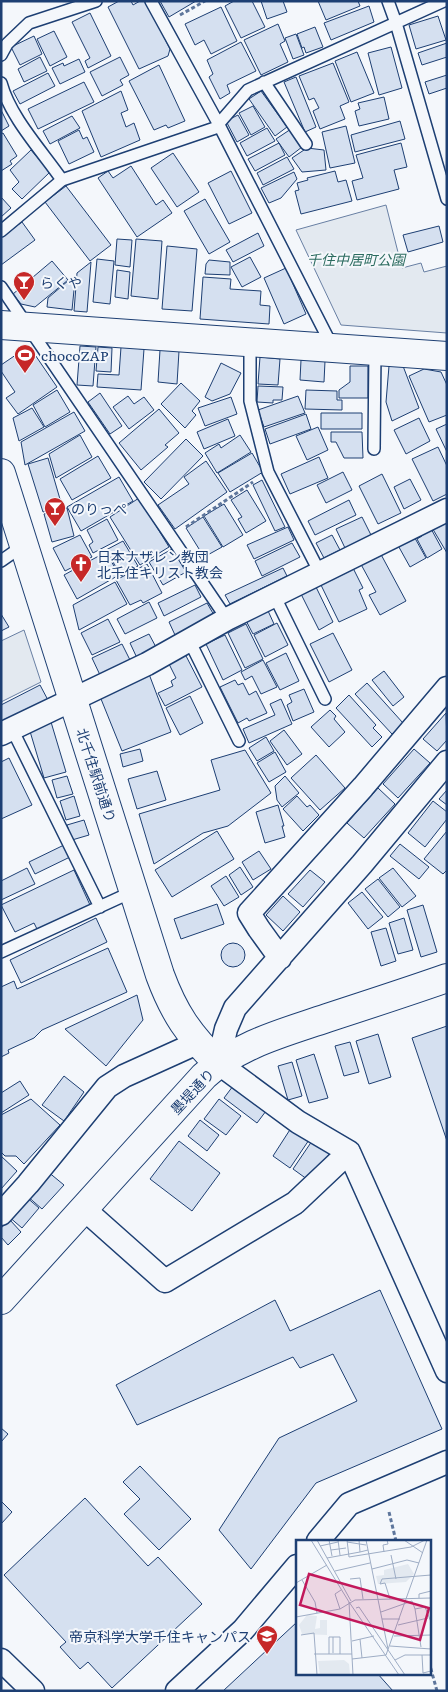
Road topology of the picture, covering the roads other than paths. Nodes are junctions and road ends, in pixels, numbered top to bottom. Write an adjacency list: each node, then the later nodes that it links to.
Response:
1 (96, 1): 6 (lane)
2 (152, 1): 9 (lane)
3 (388, 1): 5 (lane)
4 (444, 1): 5 (lane)
5 (396, 23): 7 (lane); 12 (lane)
6 (1, 55)
7 (264, 82): 9 (lane); 10 (lane)
8 (1, 83): 11 (lane)
9 (218, 123): 11 (lane); 17 (lane)
10 (306, 144)
11 (62, 180): 13 (lane)
12 (447, 199)
13 (1, 231)
14 (1, 287): 15 (lane)
15 (14, 326): 16 (street); 27 (lane)
16 (250, 343): 17 (street); 25 (lane)
17 (333, 348): 18 (street)
18 (375, 351): 19 (street); 20 (lane)
19 (447, 356)
20 (374, 450)
21 (1, 473): 23 (street, 北千住駅前通り)
22 (447, 510): 25 (street)
23 (24, 545): 24 (lane); 30 (street, 北千住駅前通り)
24 (1, 561)
25 (320, 573): 26 (street)
26 (274, 595): 27 (street); 31 (lane)
27 (227, 619): 28 (street)
28 (189, 640): 30 (street); 33 (lane)
29 (447, 688): 38 (street)
30 (72, 699): 32 (street); 35 (street, 北千住駅前通り)
31 (325, 699)
32 (6, 732): 36 (lane)
33 (239, 741)
34 (447, 762): 38 (street)
35 (134, 891): 36 (lane); 40 (street, 北千住駅前通り)
36 (100, 907): 37 (lane)
37 (1, 952)
38 (280, 958): 41 (street)
39 (447, 978): 41 (street, 墨堤通り)
40 (197, 1043): 41 (street, 北千住駅前通り); 44 (street)
41 (218, 1063): 42 (street); 43 (street, 墨堤通り)
42 (349, 1152): 43 (street); 46 (street)
43 (84, 1209): 45 (street, 墨堤通り)
44 (1, 1214)
45 (1, 1300)
46 (447, 1371)
47 (447, 1462): 48 (street)
48 (319, 1540)
49 (296, 1567): 52 (street)
50 (1, 1660): 51 (street)
51 (33, 1691)
52 (177, 1691)

